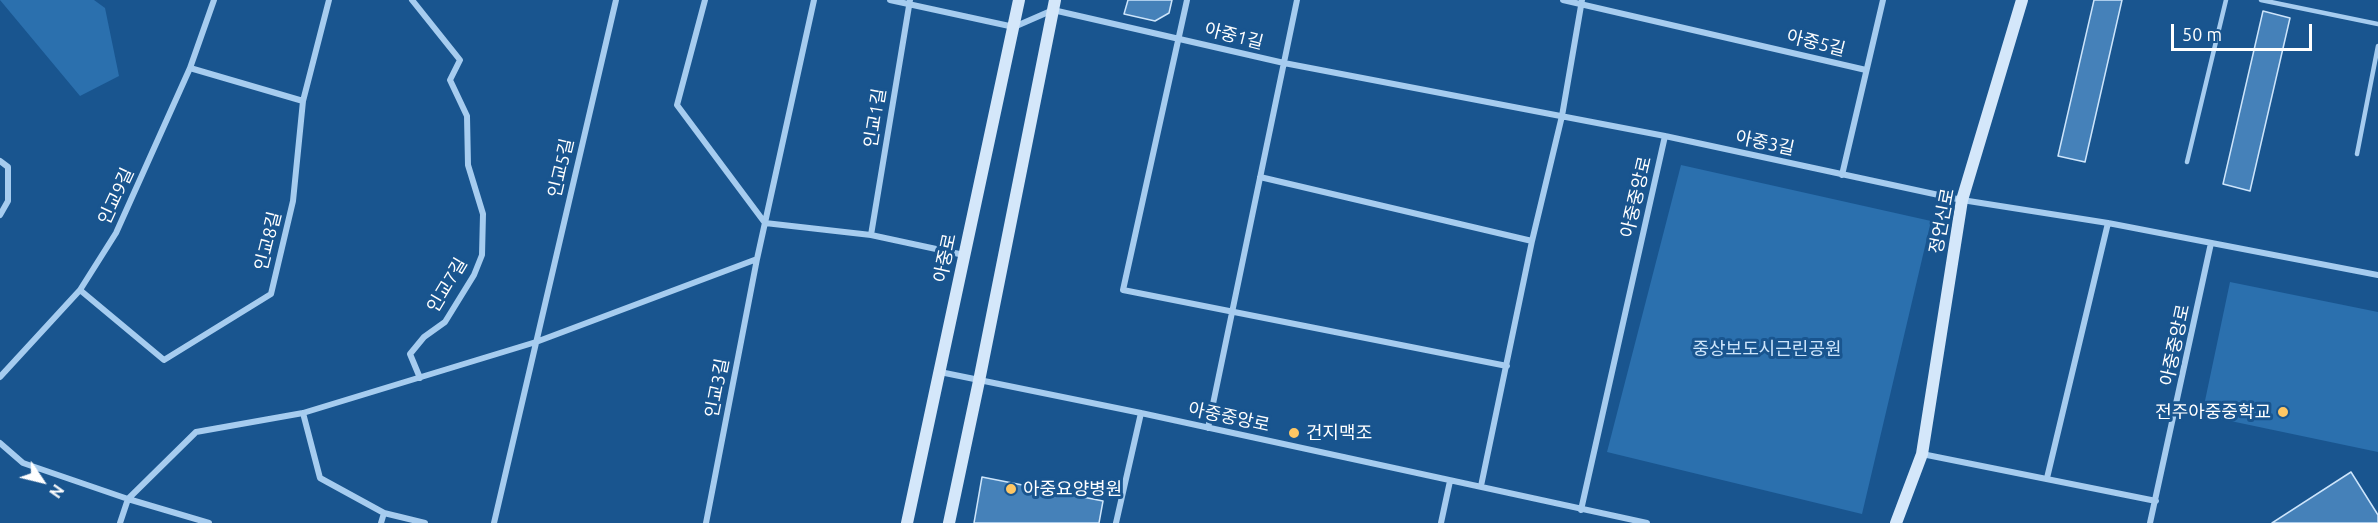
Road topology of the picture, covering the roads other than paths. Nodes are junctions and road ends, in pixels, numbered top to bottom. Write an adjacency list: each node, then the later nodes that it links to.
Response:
1 (214, 0): 24 (street, 인교9길)
2 (329, 0): 27 (street, 인교8길)
3 (412, 0): 51 (street, 인교7길)
4 (616, 0): 47 (street, 인교5길)
5 (705, 0): 38 (street)
6 (814, 0): 38 (street, 인교3길)
7 (890, 0): 16 (street)
8 (1019, 0): 20 (street, 아중로)
9 (1187, 0): 21 (street, 아중1길)
10 (1297, 0): 23 (street, 아중1길)
11 (1563, 0): 17 (street)
12 (1883, 0): 25 (street, 아중5길)
13 (2022, 0): 35 (street, 정언신로)
14 (2226, 0): 32 (lane)
15 (2260, 0): 19 (lane)
16 (909, 2): 20 (street); 39 (street, 인교1길)
17 (1582, 2): 25 (street, 아중5길); 28 (street)
18 (1054, 5): 20 (street); 21 (street); 52 (street)
19 (2378, 24)
20 (1014, 27): 42 (street, 아중로)
21 (1179, 38): 23 (street, 아중1길); 46 (street)
22 (2378, 46): 30 (lane)
23 (1284, 63): 26 (street, 아중1길); 34 (street, 아중1길)
24 (190, 68): 27 (street); 45 (street, 인교9길)
25 (1866, 70): 33 (street, 아중5길)
26 (1416, 89): 28 (street, 아중3길)
27 (303, 101): 45 (street, 인교8길)
28 (1562, 116): 29 (street, 아중3길); 40 (street)
29 (1665, 136): 33 (street, 아중3길); 63 (street, 아중중앙로)
30 (2357, 154)
31 (0, 161): 36 (street)
32 (2187, 162)
33 (1842, 176): 35 (street, 아중3길)
34 (1260, 177): 40 (street); 46 (street, 아중1길)
35 (1962, 200): 37 (street, 아중3길); 57 (street, 정언신로)
36 (0, 215)
37 (2108, 222): 41 (street, 아중3길); 58 (street)
38 (765, 223): 39 (street); 43 (street, 인교3길)
39 (871, 235): 42 (street)
40 (1532, 241): 48 (street)
41 (2211, 243): 44 (street, 아중3길); 62 (street, 아중중앙로)
42 (964, 255): 49 (street, 아중로)
43 (757, 259): 47 (street); 70 (street, 인교3길)
44 (2378, 275)
45 (80, 290): 50 (street, 인교9길)
46 (1233, 310): 48 (street); 55 (street, 아중1길)
47 (536, 342): 51 (street); 69 (street, 인교5길)
48 (1507, 366): 60 (street)
49 (940, 372): 52 (street, 아중중앙로); 71 (street, 아중로)
50 (0, 377)
51 (420, 378): 53 (street)
52 (979, 381): 54 (street, 아중중앙로); 72 (street)
53 (303, 413): 61 (street); 64 (street)
54 (1141, 413): 55 (street, 아중중앙로); 73 (street)
55 (1208, 428): 59 (street, 아중중앙로)
56 (0, 444): 61 (street)
57 (1922, 454): 58 (street); 76 (street, 정언신로)
58 (2047, 478): 62 (street)
59 (1450, 481): 60 (street, 아중중앙로); 74 (street)
60 (1481, 486): 63 (street, 아중중앙로)
61 (128, 499): 65 (street); 66 (street)
62 (2156, 501): 77 (street, 아중중앙로)
63 (1581, 510): 75 (street, 아중중앙로)
64 (384, 513): 67 (street); 68 (street)
65 (120, 523)
66 (209, 523)
67 (381, 523)
68 (425, 523)
69 (494, 523)
70 (706, 523)
71 (907, 523)
72 (949, 523)
73 (1116, 523)
74 (1441, 523)
75 (1647, 523)
76 (1896, 523)
77 (2150, 523)

